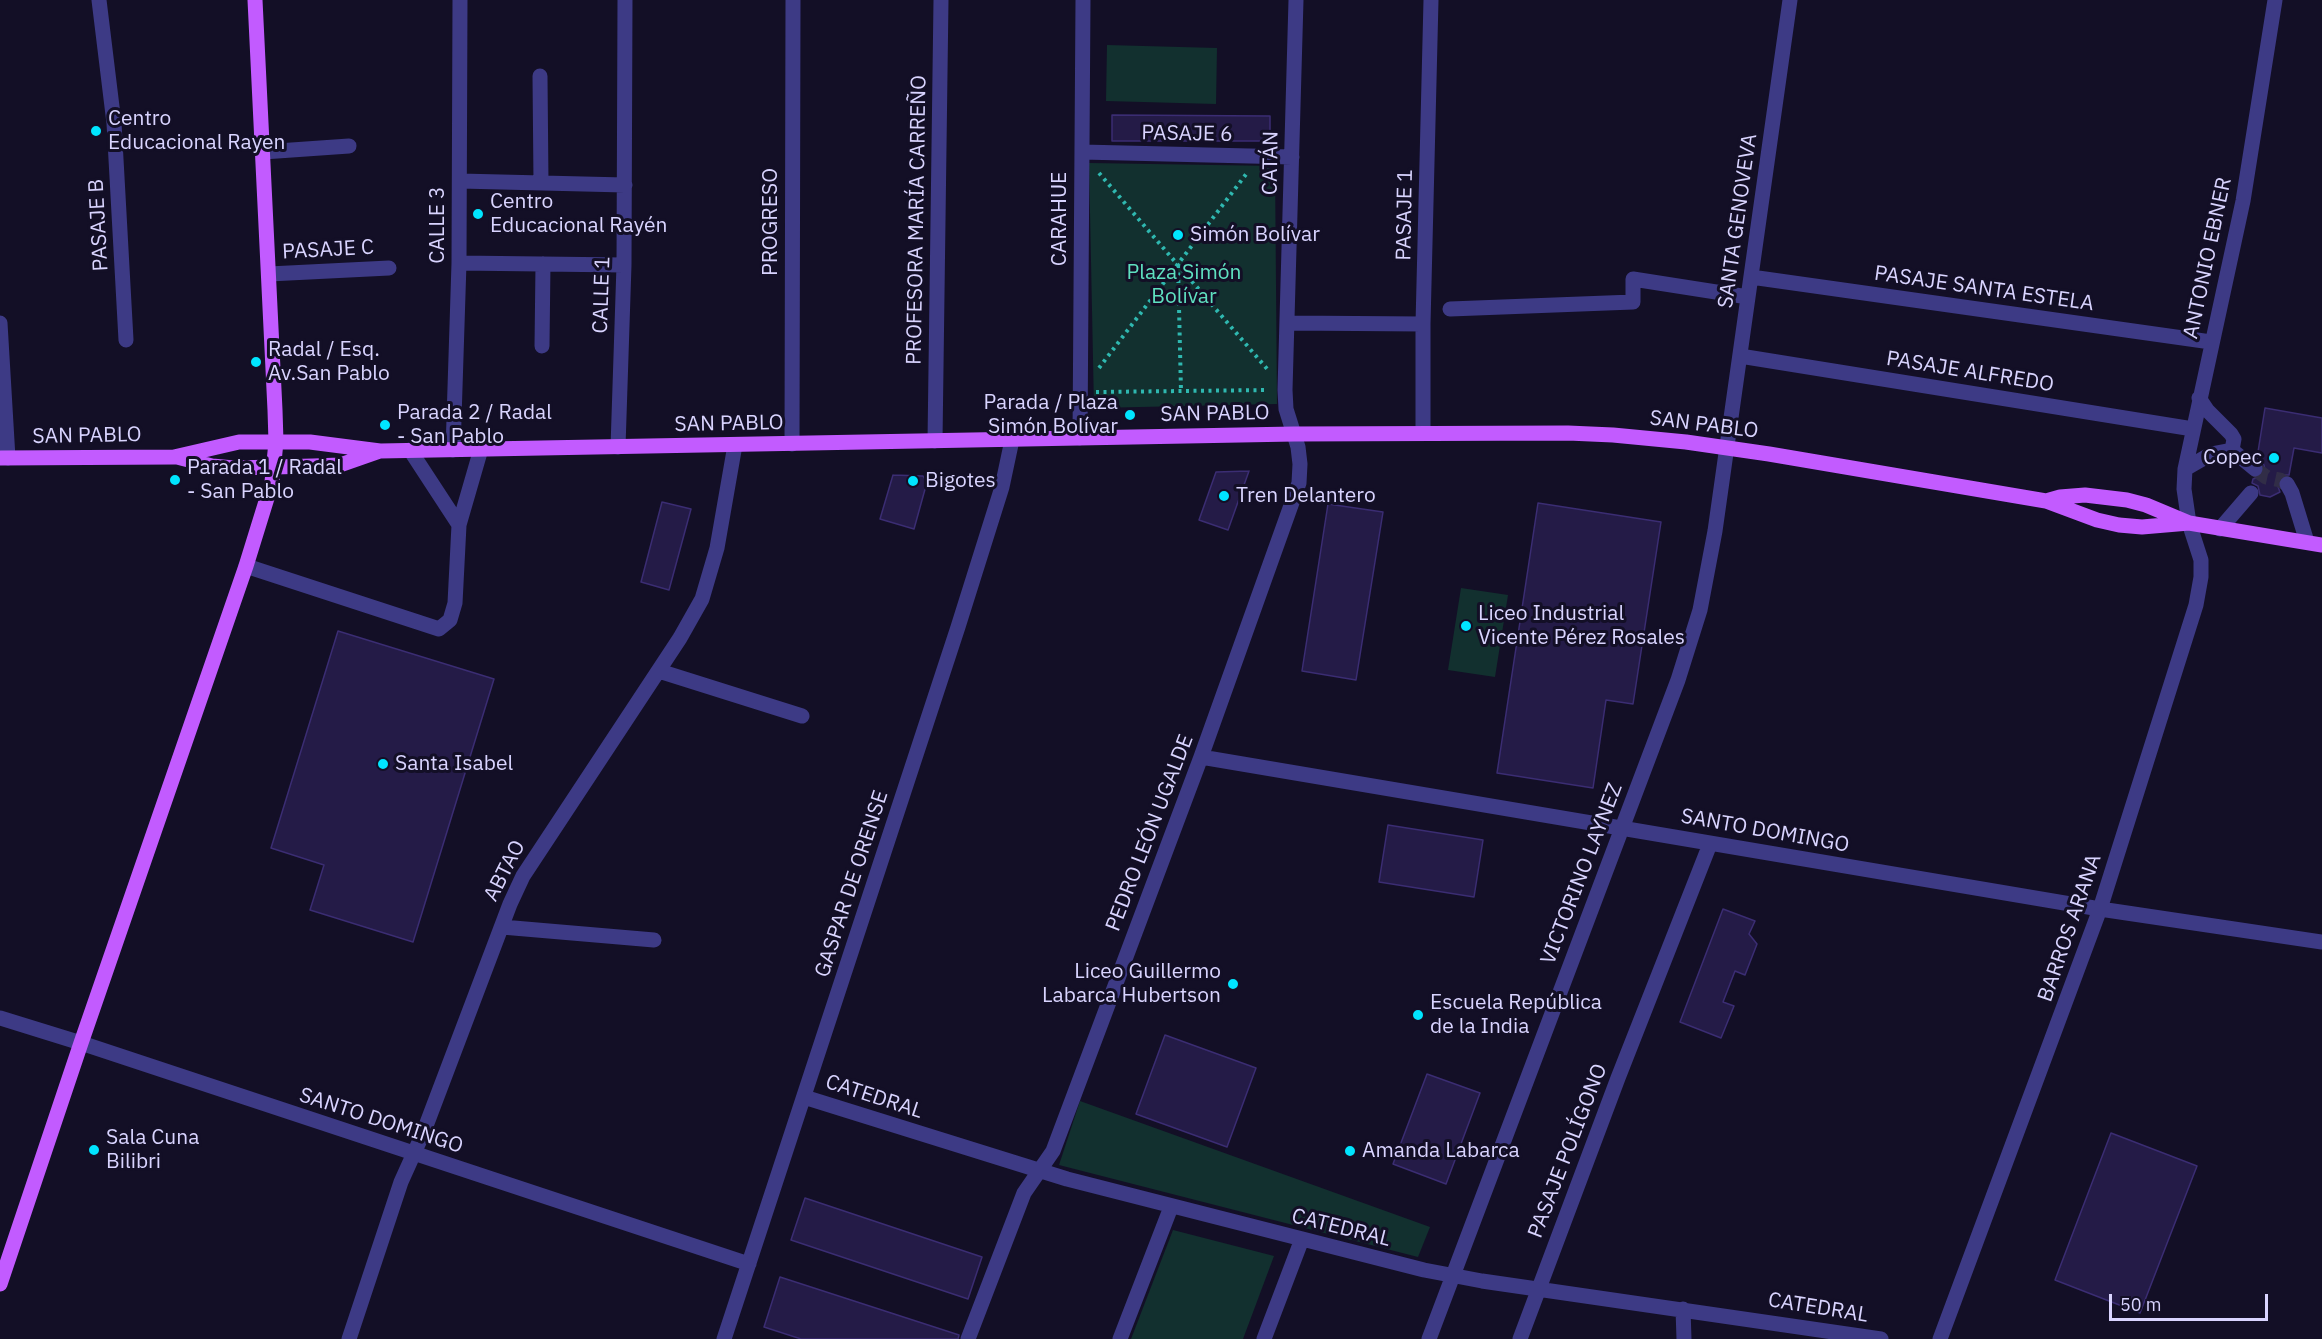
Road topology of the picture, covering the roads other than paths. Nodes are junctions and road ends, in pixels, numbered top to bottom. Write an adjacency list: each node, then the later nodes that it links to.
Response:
1 (99, 0): 31 (street, PASAJE B)
2 (255, 0): 14 (main road)
3 (460, 0): 17 (street, CALLE 3)
4 (625, 0): 19 (street, CALLE 1)
5 (793, 0): 43 (street, PROGRESO)
6 (940, 0): 41 (street, PROFESORA MARÍA CARREÑO)
7 (1083, 0): 15 (street, CARAHUE)
8 (1296, 0): 16 (street, CATÁN)
9 (1431, 0): 30 (street, PASAJE 1)
10 (1790, 0): 25 (street, SANTA GENOVEVA)
11 (2275, 0): 32 (street, ANTONIO EBNER)
12 (540, 76): 18 (street)
13 (349, 146): 14 (street)
14 (263, 152): 24 (main road)
15 (1082, 152): 16 (street, PASAJE 6); 39 (street, CARAHUE)
16 (1292, 157): 29 (street, CATÁN)
17 (460, 182): 18 (street); 20 (street, CALLE 3)
18 (541, 183): 19 (street)
19 (625, 185): 22 (street, CALLE 1)
20 (459, 262): 21 (street); 49 (street, CALLE 3)
21 (543, 264): 22 (street); 33 (street)
22 (624, 266): 45 (street, CALLE 1)
23 (389, 268): 24 (street, PASAJE C)
24 (269, 274): 42 (main road)
25 (1751, 277): 26 (street, SANTA GENOVEVA); 32 (street, PASAJE SANTA ESTELA)
26 (1748, 297): 27 (street); 34 (street, SANTA GENOVEVA)
27 (1450, 309)
28 (0, 323): 53 (street)
29 (1288, 323): 30 (street); 38 (street, CATÁN)
30 (1423, 324): 37 (street, PASAJE 1)
31 (126, 340)
32 (2211, 342): 35 (street, ANTONIO EBNER)
33 (542, 346)
34 (1740, 356): 36 (street, PASAJE ALFREDO); 46 (street, SANTA GENOVEVA)
35 (2199, 398): 36 (street, ANTONIO EBNER); 50 (street)
36 (2193, 429): 55 (street, ANTONIO EBNER)
37 (1423, 432): 38 (main road, SAN PABLO); 46 (main road, SAN PABLO)
38 (1294, 434): 39 (main road, SAN PABLO); 67 (street, PEDRO LEÓN UGALDE)
39 (1080, 438): 40 (main road, SAN PABLO)
40 (1011, 440): 41 (main road, SAN PABLO); 76 (street, GASPAR DE ORENSE)
41 (935, 441): 43 (main road, SAN PABLO)
42 (276, 442): 51 (main road, SAN PABLO); 52 (main road, SAN PABLO); 54 (main road)
43 (792, 444): 44 (main road, SAN PABLO)
44 (735, 445): 45 (main road, SAN PABLO); 65 (street, ABTAO)
45 (618, 447): 47 (main road, SAN PABLO)
46 (1726, 447): 59 (main road, SAN PABLO); 68 (street, VICTORINO LAYNEZ)
47 (481, 449): 49 (main road, SAN PABLO); 61 (street)
48 (410, 450): 49 (main road, SAN PABLO); 51 (main road, SAN PABLO); 61 (street)
49 (453, 450)
50 (2232, 450): 55 (street); 56 (street)
51 (380, 451): 54 (main road, SAN PABLO)
52 (174, 457): 53 (main road, SAN PABLO); 54 (main road, SAN PABLO)
53 (4, 458)
54 (274, 467): 64 (main road)
55 (2185, 469): 60 (street, ANTONIO EBNER)
56 (2255, 469)
57 (2287, 484): 63 (street)
58 (2251, 493): 62 (street)
59 (2046, 501): 60 (main road, SAN PABLO); 60 (main road, SAN PABLO)
60 (2189, 524): 62 (main road, SAN PABLO); 70 (street, BARROS ARANA)
61 (459, 525): 64 (street)
62 (2220, 528): 63 (main road, SAN PABLO)
63 (2314, 543)
64 (246, 566): 75 (main road)
65 (659, 670): 66 (street); 71 (street, ABTAO)
66 (802, 716)
67 (1201, 757): 68 (street, SANTO DOMINGO); 78 (street, PEDRO LEÓN UGALDE)
68 (1622, 828): 69 (street, SANTO DOMINGO); 82 (street, VICTORINO LAYNEZ)
69 (1710, 844): 70 (street, SANTO DOMINGO); 84 (street, PASAJE POLÍGONO)
70 (2100, 909): 73 (street, SANTO DOMINGO); 95 (street, BARROS ARANA)
71 (502, 927): 72 (street); 77 (street, ABTAO)
72 (654, 940)
73 (2322, 942)
74 (0, 1018): 75 (street, SANTO DOMINGO)
75 (81, 1043): 77 (street, SANTO DOMINGO); 83 (main road)
76 (804, 1097): 78 (street, CATEDRAL); 81 (street, GASPAR DE ORENSE)
77 (414, 1154): 81 (street, SANTO DOMINGO); 86 (street, ABTAO)
78 (1038, 1171): 79 (street, CATEDRAL); 88 (street, PEDRO LEÓN UGALDE)
79 (1171, 1207): 80 (street, CATEDRAL); 89 (street)
80 (1302, 1239): 82 (street, CATEDRAL); 90 (street)
81 (748, 1263): 87 (street, GASPAR DE ORENSE)
82 (1452, 1276): 84 (street, CATEDRAL); 91 (street, VICTORINO LAYNEZ)
83 (0, 1284)
84 (1539, 1289): 85 (street, CATEDRAL); 92 (street, PASAJE POLÍGONO)
85 (1683, 1309): 93 (street); 94 (street, CATEDRAL)
86 (349, 1339)
87 (724, 1339)
88 (968, 1339)
89 (1120, 1339)
90 (1264, 1339)
91 (1429, 1339)
92 (1520, 1339)
93 (1684, 1339)
94 (1881, 1339)
95 (1940, 1339)

